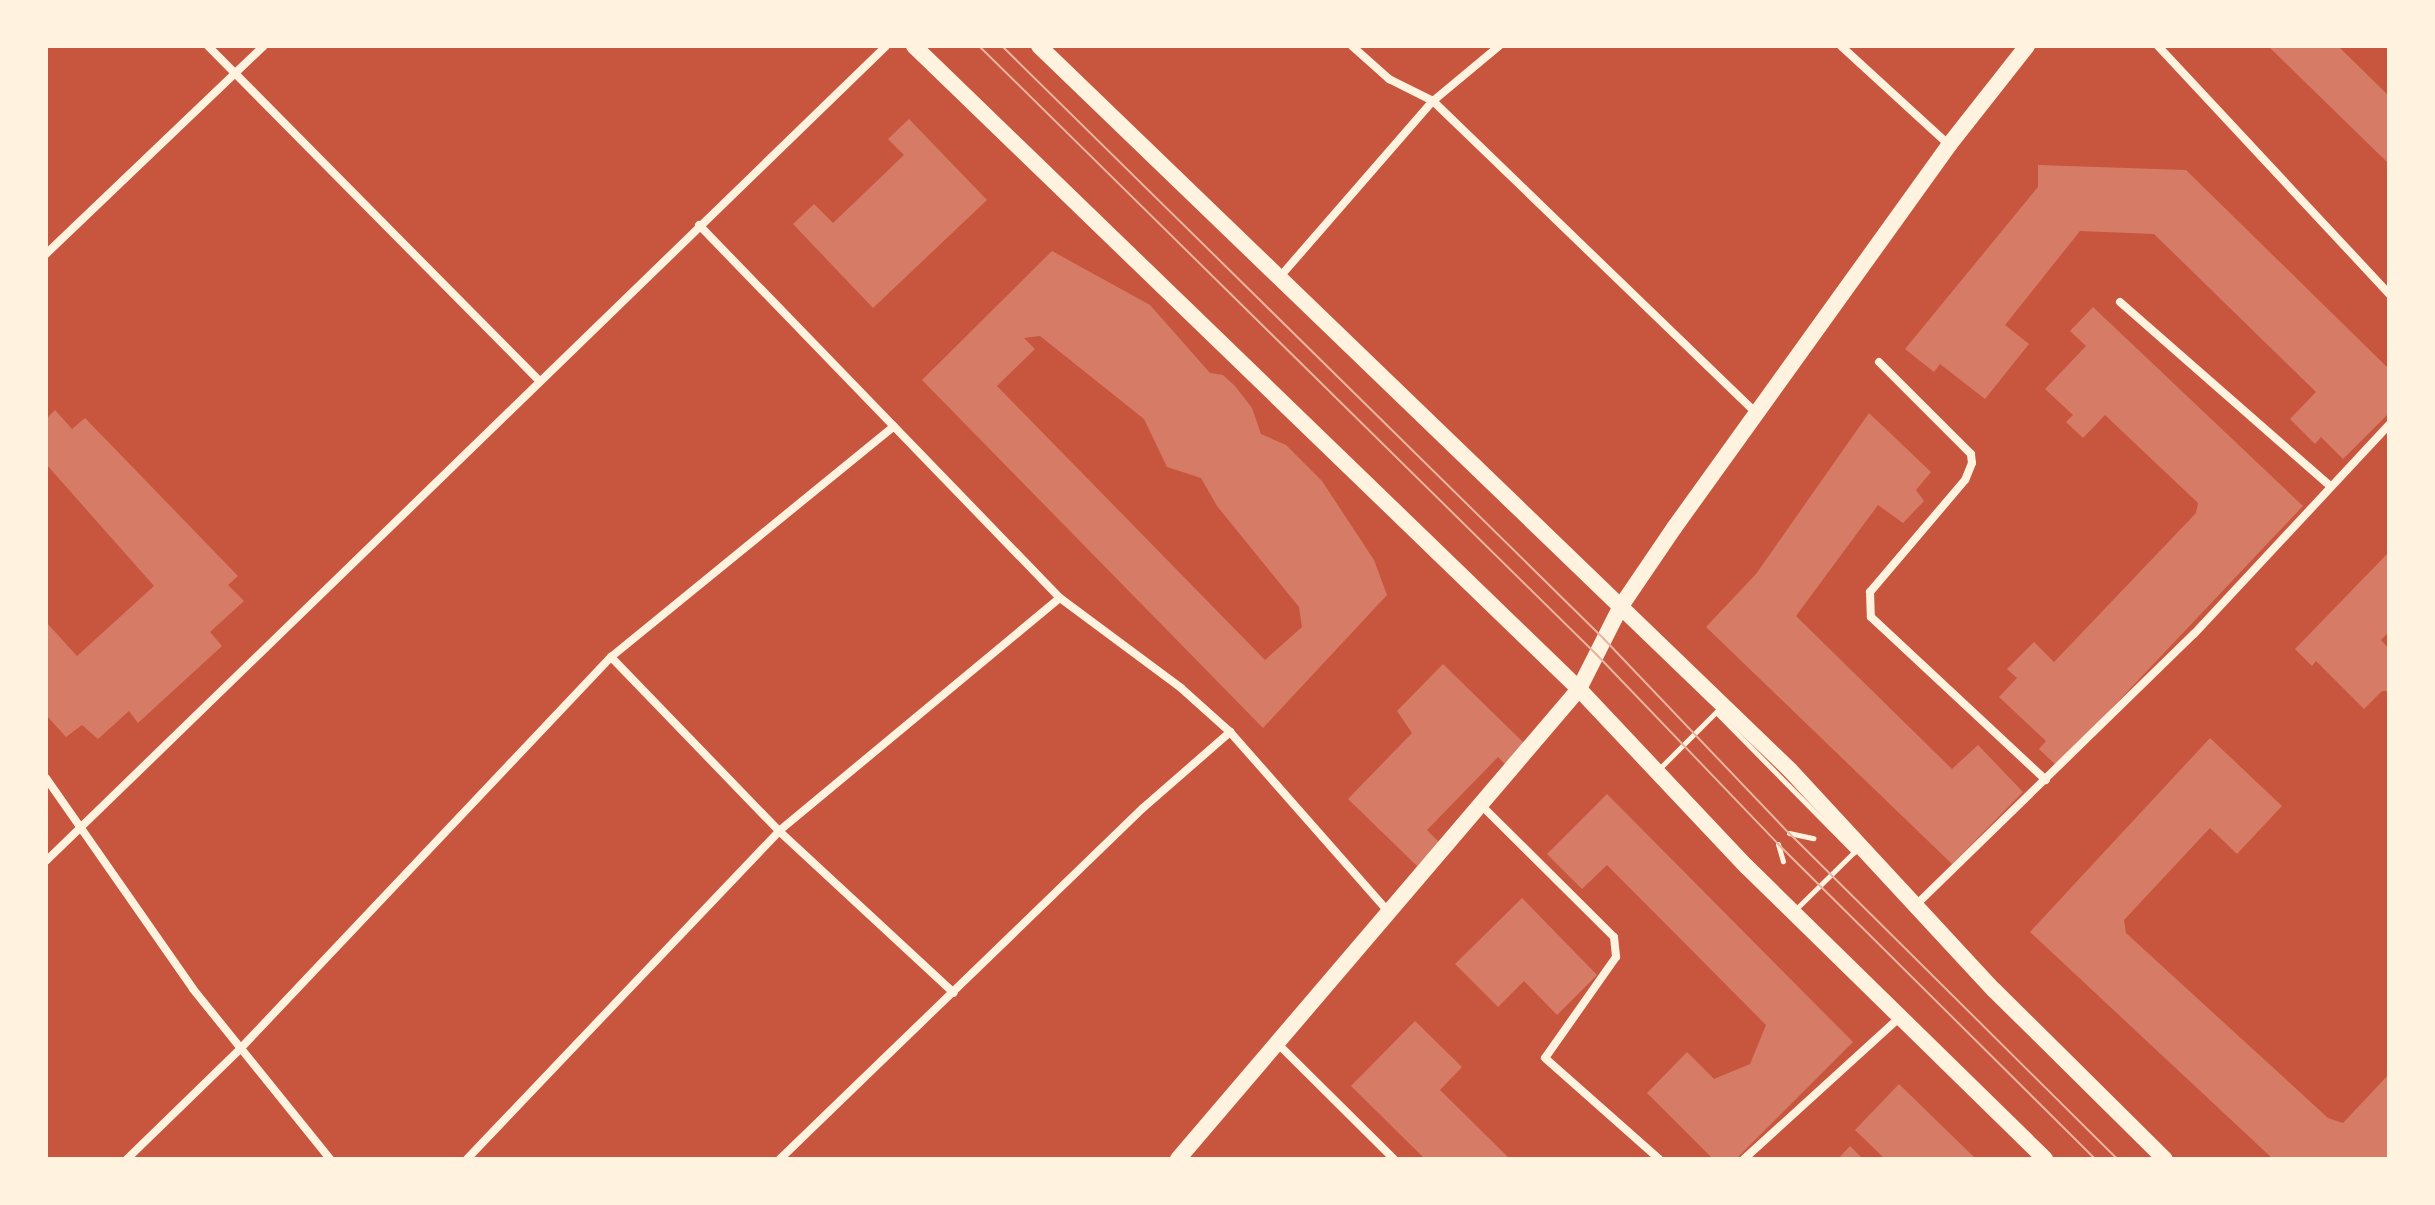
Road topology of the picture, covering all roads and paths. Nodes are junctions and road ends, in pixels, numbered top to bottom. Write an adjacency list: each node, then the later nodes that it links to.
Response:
1 (208, 46): 11 (street)
2 (264, 46): 11 (street)
3 (886, 46): 14 (street)
4 (914, 46): 28 (main road)
5 (1039, 46): 16 (main road)
6 (1352, 46): 12 (street)
7 (1499, 46): 12 (street)
8 (1841, 46): 13 (street)
9 (2027, 46): 13 (main road)
10 (2158, 46): 17 (street)
11 (235, 74): 15 (street); 20 (street)
12 (1433, 101): 16 (street); 21 (street)
13 (1949, 145): 21 (main road)
14 (699, 225): 20 (street); 23 (street)
15 (46, 254)
16 (1278, 279): 26 (main road)
17 (2389, 294)
18 (2120, 302): 24 (street)
19 (1879, 362): 31 (street)
20 (538, 379): 33 (street)
21 (1759, 416): 26 (main road)
22 (2389, 425): 24 (street)
23 (894, 426): 25 (street); 27 (street)
24 (2329, 485): 31 (street)
25 (1060, 598): 29 (street); 34 (street)
26 (1621, 606): 28 (main road); 36 (main road)
27 (611, 657): 34 (street); 42 (street)
28 (1579, 689): 32 (main road); 40 (main road)
29 (1230, 732): 38 (street); 39 (street)
30 (46, 778): 33 (street)
31 (2046, 780): 36 (street)
32 (1481, 804): 38 (main road); 49 (street)
33 (82, 828): 35 (street); 42 (street)
34 (779, 831): 39 (street); 45 (street)
35 (46, 861)
36 (1918, 903): 52 (main road)
37 (1796, 909): 37 (path)
38 (1388, 911): 41 (main road)
39 (954, 993): 46 (street)
40 (1900, 1017): 50 (street); 51 (main road)
41 (1274, 1040): 47 (main road); 48 (street)
42 (240, 1049): 43 (street); 44 (street)
43 (127, 1159)
44 (330, 1159)
45 (467, 1159)
46 (780, 1159)
47 (1178, 1159)
48 (1394, 1159)
49 (1659, 1159)
50 (1744, 1159)
51 (2045, 1159)
52 (2165, 1159)

